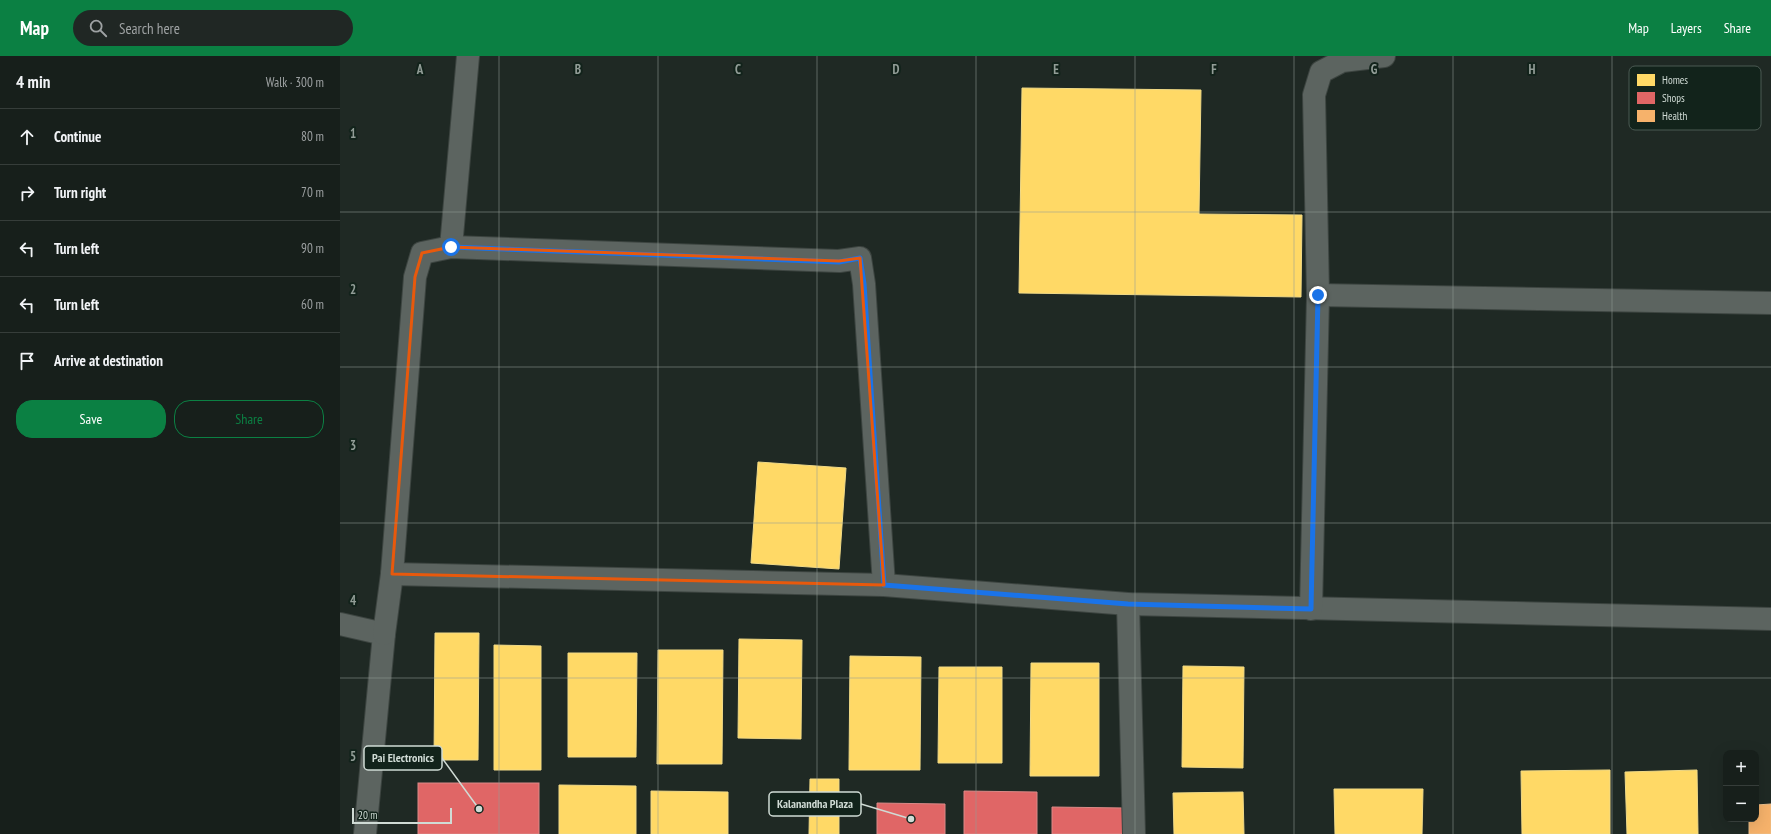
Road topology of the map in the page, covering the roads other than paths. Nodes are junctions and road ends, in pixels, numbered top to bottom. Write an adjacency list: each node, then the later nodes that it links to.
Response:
1 (468, 56): 3 (street)
2 (1384, 56): 4 (street)
3 (451, 247): 6 (street); 7 (street)
4 (1318, 295): 5 (street); 9 (street)
5 (1771, 303)
6 (392, 574): 7 (street); 12 (street)
7 (884, 585): 8 (street)
8 (1128, 604): 9 (street); 14 (street)
9 (1311, 609): 10 (street)
10 (1771, 619)
11 (340, 624): 12 (street)
12 (384, 634): 13 (street)
13 (365, 834)
14 (1134, 834)

